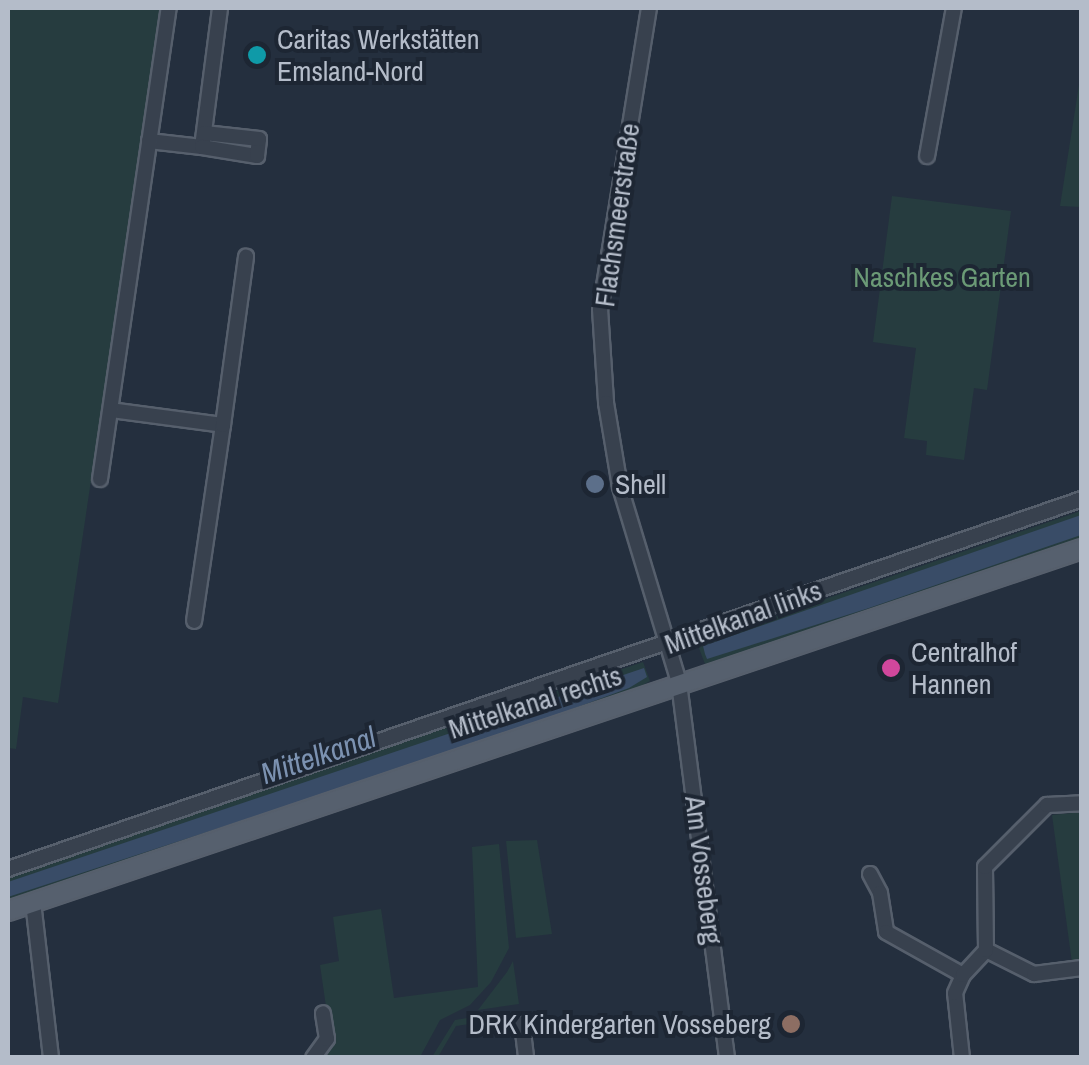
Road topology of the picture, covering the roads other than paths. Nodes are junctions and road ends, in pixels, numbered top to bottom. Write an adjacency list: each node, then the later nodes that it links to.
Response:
1 (169, 8): 5 (street)
2 (220, 8): 5 (street)
3 (649, 8): 14 (street, Flachsmeerstraße)
4 (954, 8): 6 (street)
5 (149, 141): 8 (street)
6 (927, 156)
7 (246, 257): 9 (street)
8 (111, 410): 9 (street); 10 (street)
9 (223, 425): 13 (street)
10 (100, 479)
11 (1082, 499): 14 (street, Mittelkanal links)
12 (1082, 549): 14 (main road, Mittelkanal rechts)
13 (194, 621)
14 (674, 662): 16 (street, Mittelkanal links); 18 (main road, Mittelkanal rechts); 28 (street, Am Vosseberg)
15 (1082, 803): 20 (street)
16 (8, 869)
17 (870, 874): 22 (street)
18 (33, 902): 19 (main road, Mittelkanal rechts); 25 (street)
19 (8, 911)
20 (986, 950): 21 (street); 22 (street)
21 (1082, 968)
22 (963, 975): 29 (street)
23 (323, 1012): 26 (street)
24 (522, 1024): 27 (street)
25 (52, 1058)
26 (313, 1058)
27 (526, 1058)
28 (727, 1058)
29 (962, 1058)

